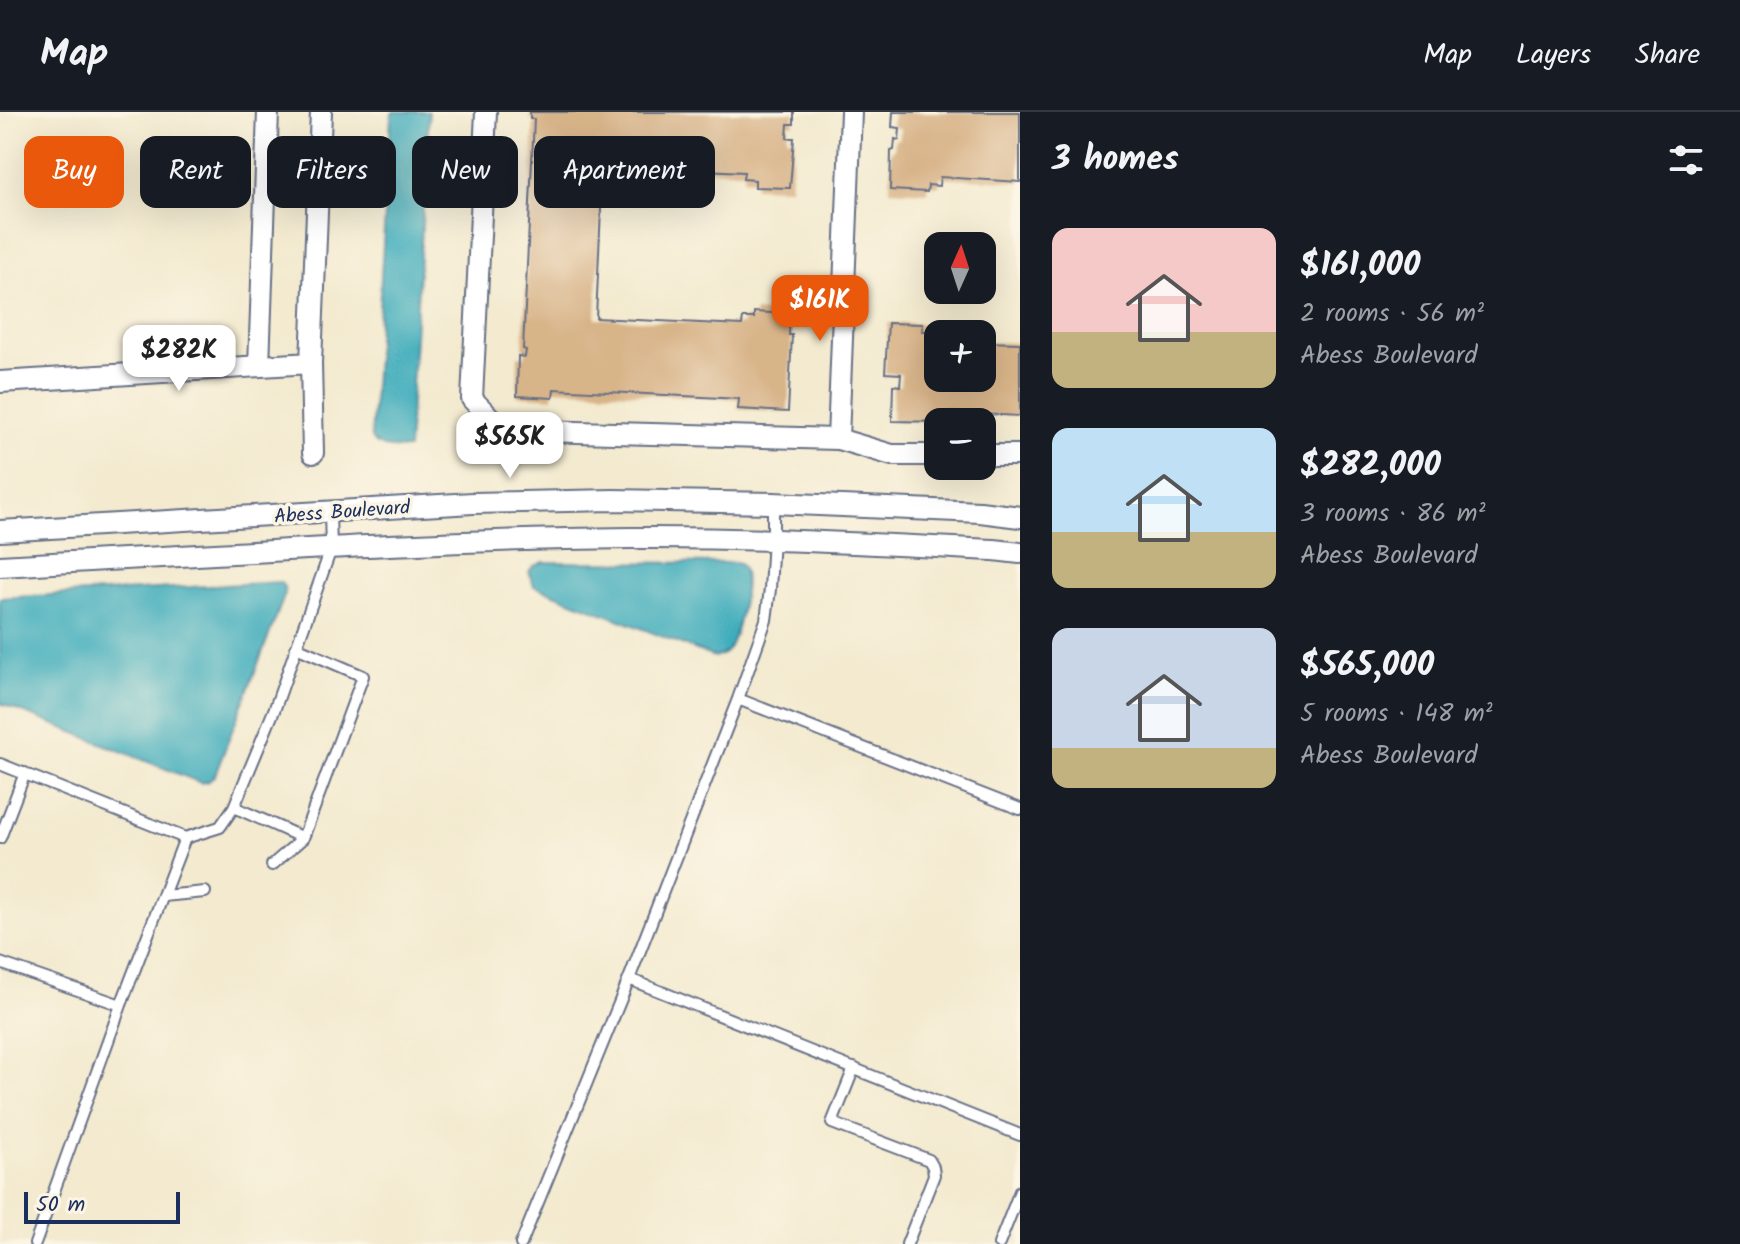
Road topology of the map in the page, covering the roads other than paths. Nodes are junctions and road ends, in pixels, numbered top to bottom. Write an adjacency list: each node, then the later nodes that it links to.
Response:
1 (268, 112): 6 (street)
2 (321, 112): 5 (street)
3 (486, 112): 8 (street)
4 (851, 112): 8 (street)
5 (311, 363): 6 (street); 9 (street)
6 (259, 366): 7 (street)
7 (0, 382)
8 (838, 439): 10 (street)
9 (313, 453)
10 (924, 455)
11 (996, 455): 12 (street)
12 (1020, 455)
13 (773, 503): 14 (street, Abess Boulevard); 15 (street, Abess Boulevard); 17 (lane)
14 (330, 512): 16 (street, Abess Boulevard); 18 (lane)
15 (1020, 517)
16 (0, 531)
17 (773, 539): 18 (street, Abess Boulevard); 19 (street, Abess Boulevard); 22 (lane)
18 (331, 549): 20 (street, Abess Boulevard); 21 (lane)
19 (1020, 553)
20 (0, 566)
21 (296, 647): 25 (lane); 29 (lane)
22 (738, 699): 26 (lane); 34 (lane)
23 (0, 764): 24 (lane)
24 (25, 773): 27 (lane); 28 (lane)
25 (234, 807): 28 (lane); 29 (lane)
26 (1020, 809)
27 (0, 838)
28 (185, 838): 32 (lane)
29 (303, 838): 30 (lane)
30 (272, 865)
31 (205, 892): 32 (lane)
32 (163, 896): 35 (lane)
33 (0, 963): 35 (lane)
34 (629, 979): 36 (lane); 40 (lane)
35 (121, 1005): 39 (lane)
36 (854, 1068): 37 (lane); 41 (lane)
37 (1020, 1135)
38 (1020, 1191): 42 (lane)
39 (35, 1244)
40 (521, 1244)
41 (907, 1244)
42 (999, 1244)

